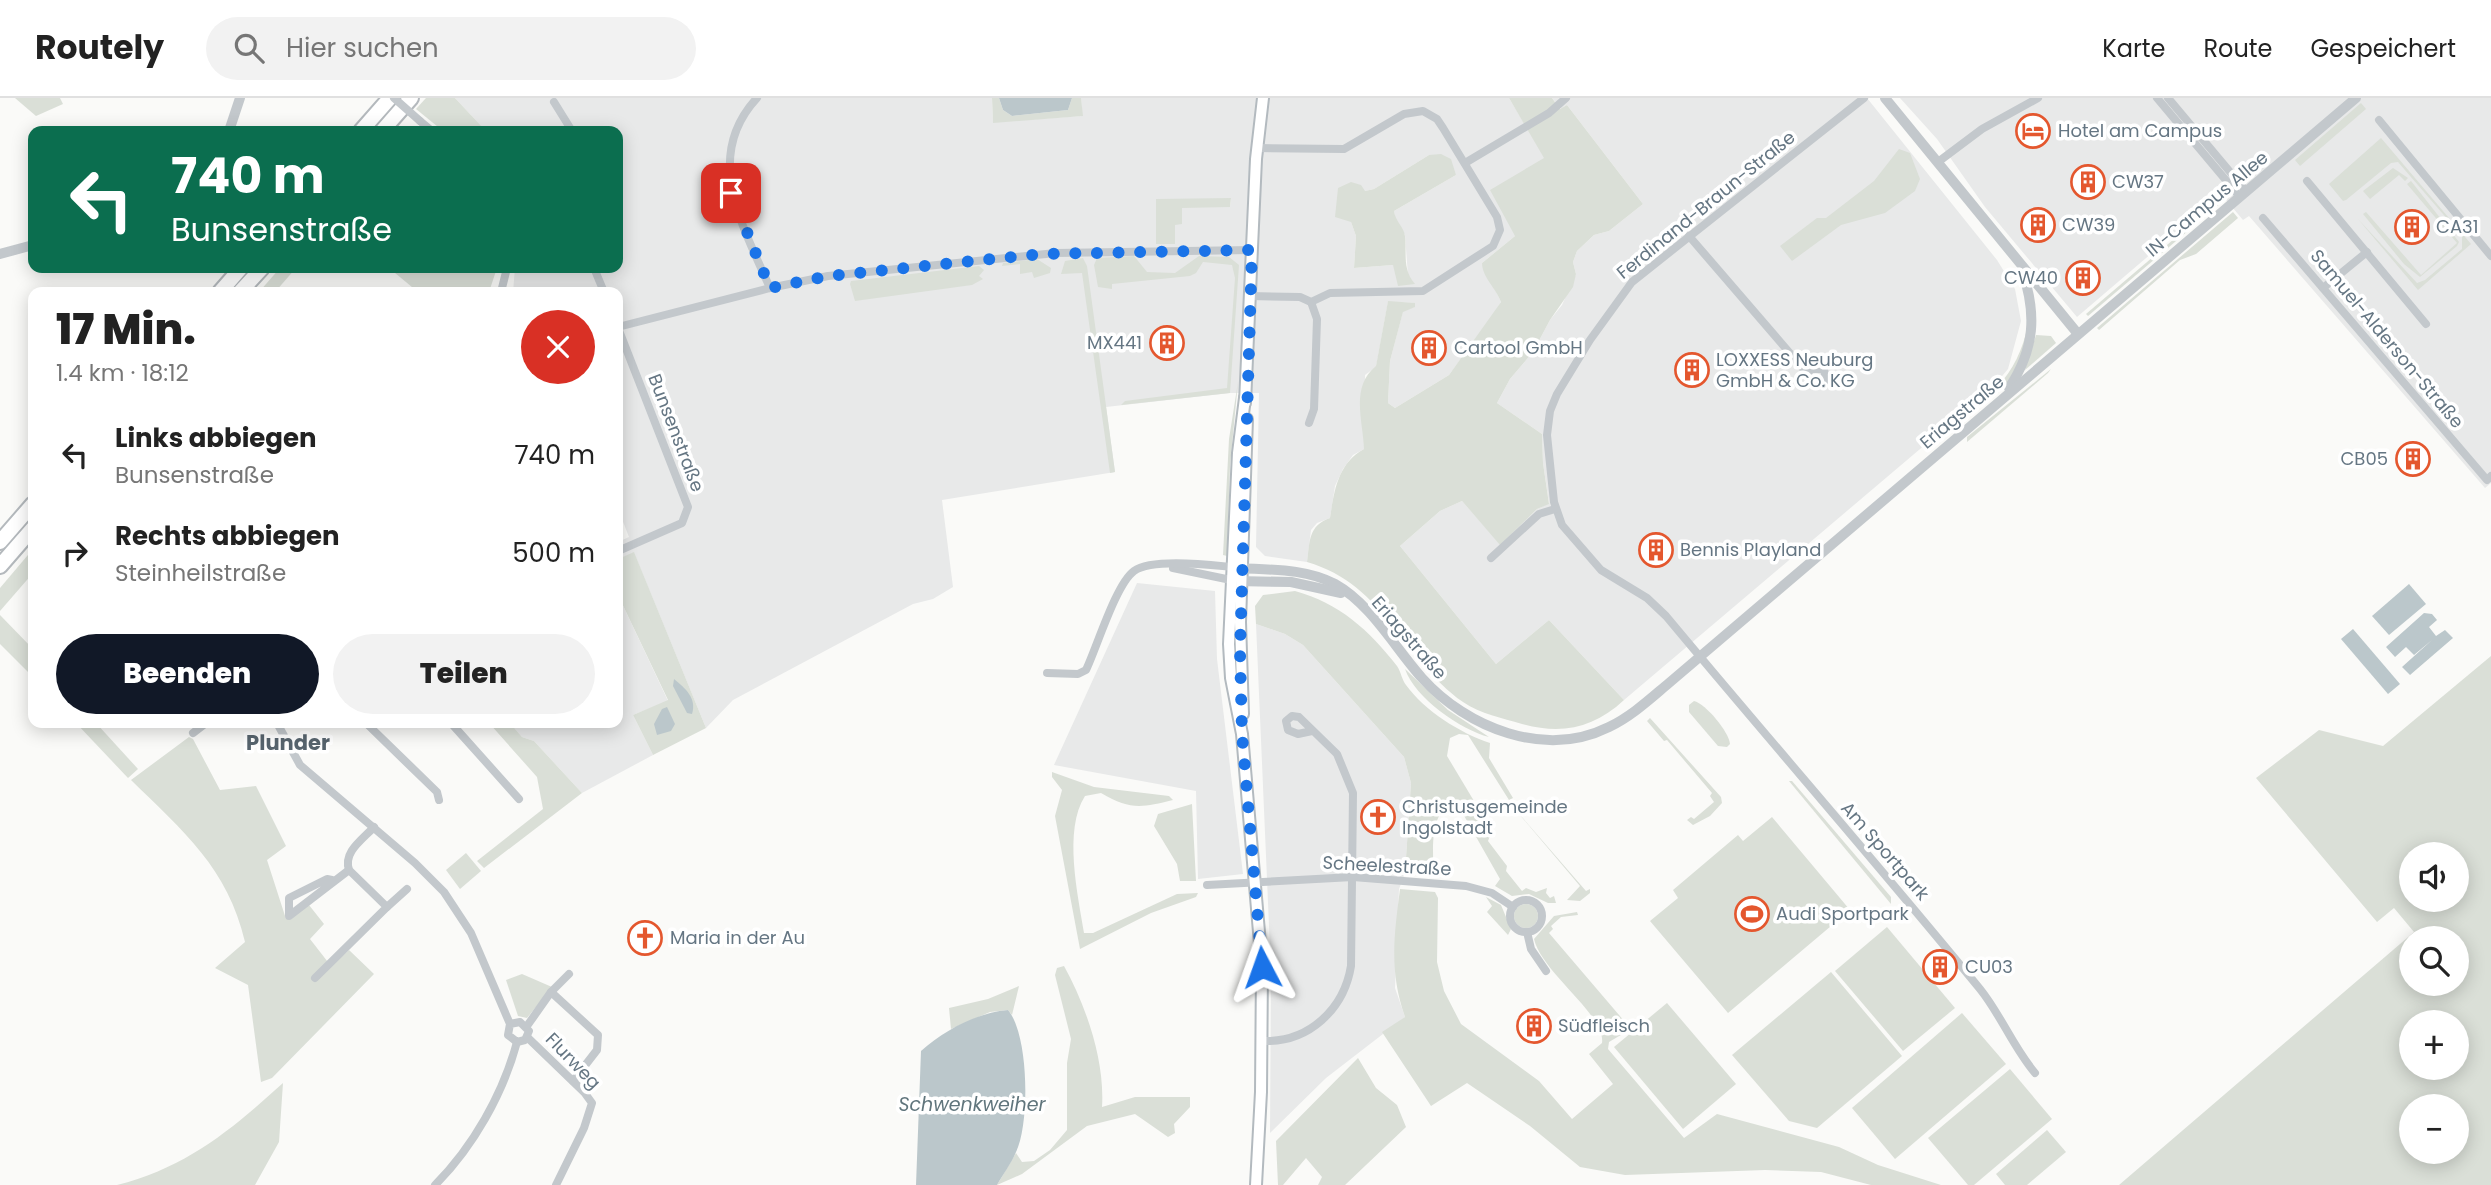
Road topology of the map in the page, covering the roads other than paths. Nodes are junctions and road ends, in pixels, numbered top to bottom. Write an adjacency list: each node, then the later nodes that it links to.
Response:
1 (240, 98): 15 (street)
2 (392, 98): 16 (highway); 18 (street, bridge)
3 (411, 98): 17 (highway)
4 (757, 98): 37 (street)
5 (1263, 98): 20 (main road)
6 (1566, 98): 22 (street)
7 (1864, 98): 26 (street, Ferdinand-Braun-Straße)
8 (1885, 98): 21 (street)
9 (2038, 98): 21 (street)
10 (2157, 98): 24 (street)
11 (2168, 98): 24 (street)
12 (2356, 98): 24 (street, IN-Campus Allee)
13 (554, 102): 19 (street)
14 (2379, 120): 31 (street)
15 (231, 126)
16 (366, 126)
17 (386, 126)
18 (426, 126)
19 (569, 126)
20 (1257, 148): 22 (street); 28 (main road)
21 (1938, 162): 32 (street)
22 (1465, 163): 40 (street)
23 (2306, 181): 29 (street)
24 (2243, 194): 43 (street, IN-Campus Allee)
25 (2263, 218): 38 (street, Samuel-Alderson-Straße)
26 (1689, 236): 45 (street); 49 (street, Ferdinand-Braun-Straße)
27 (28, 246): 30 (street)
28 (1252, 250): 37 (street, Bunsenstraße); 39 (main road)
29 (2367, 252): 38 (street); 41 (street)
30 (0, 254)
31 (2491, 256)
32 (2021, 266): 43 (street); 46 (street)
33 (237, 273): 35 (highway)
34 (257, 273): 36 (highway)
35 (224, 287)
36 (245, 287)
37 (770, 288): 42 (street, Bunsenstraße)
38 (2323, 288): 48 (street, Samuel-Alderson-Straße)
39 (1249, 296): 40 (street); 57 (main road)
40 (1311, 302): 47 (street)
41 (2426, 324)
42 (623, 327)
43 (2078, 334): 46 (street, Eriagstraße)
44 (623, 341): 53 (street, Bunsenstraße)
45 (1804, 369)
46 (2003, 398): 60 (street, Eriagstraße)
47 (1310, 423)
48 (2489, 478)
49 (1555, 509): 54 (street); 60 (street, Ferdinand-Braun-Straße)
50 (28, 510): 52 (highway)
51 (28, 534): 56 (highway)
52 (0, 542)
53 (623, 549)
54 (1491, 558)
55 (1164, 565): 57 (street); 58 (street); 61 (street)
56 (0, 566)
57 (1237, 568): 58 (main road); 59 (street, Eriagstraße)
58 (1236, 581): 59 (street, Eriagstraße); 74 (main road)
59 (1349, 595): 60 (street, Eriagstraße)
60 (1699, 657): 89 (street, Am Sportpark)
61 (1048, 673)
62 (200, 728): 67 (street)
63 (280, 728): 70 (street)
64 (371, 728): 69 (street)
65 (455, 728): 68 (street)
66 (1312, 731): 72 (street)
67 (193, 733)
68 (519, 799)
69 (439, 800)
70 (374, 827): 71 (street); 84 (street)
71 (349, 870): 73 (street); 77 (street)
72 (1353, 877): 74 (street, Scheelestraße); 78 (street, Scheelestraße); 87 (street)
73 (332, 880): 73 (street)
74 (1255, 881): 75 (street, Scheelestraße); 87 (main road)
75 (1207, 885)
76 (407, 889): 77 (street)
77 (387, 907): 82 (street)
78 (1513, 907): 79 (street); 79 (street, Scheelestraße)
79 (1527, 932): 80 (street)
80 (1546, 971)
81 (569, 974): 83 (street)
82 (315, 978)
83 (551, 992): 85 (street); 90 (street)
84 (510, 1024): 85 (street); 88 (street)
85 (527, 1026): 86 (street)
86 (527, 1037): 88 (street); 90 (street, Flurweg)
87 (1262, 1041): 93 (main road)
88 (517, 1042): 91 (street)
89 (2035, 1073)
90 (573, 1081): 92 (street, Flurweg)
91 (435, 1185)
92 (556, 1185)
93 (1255, 1185)

